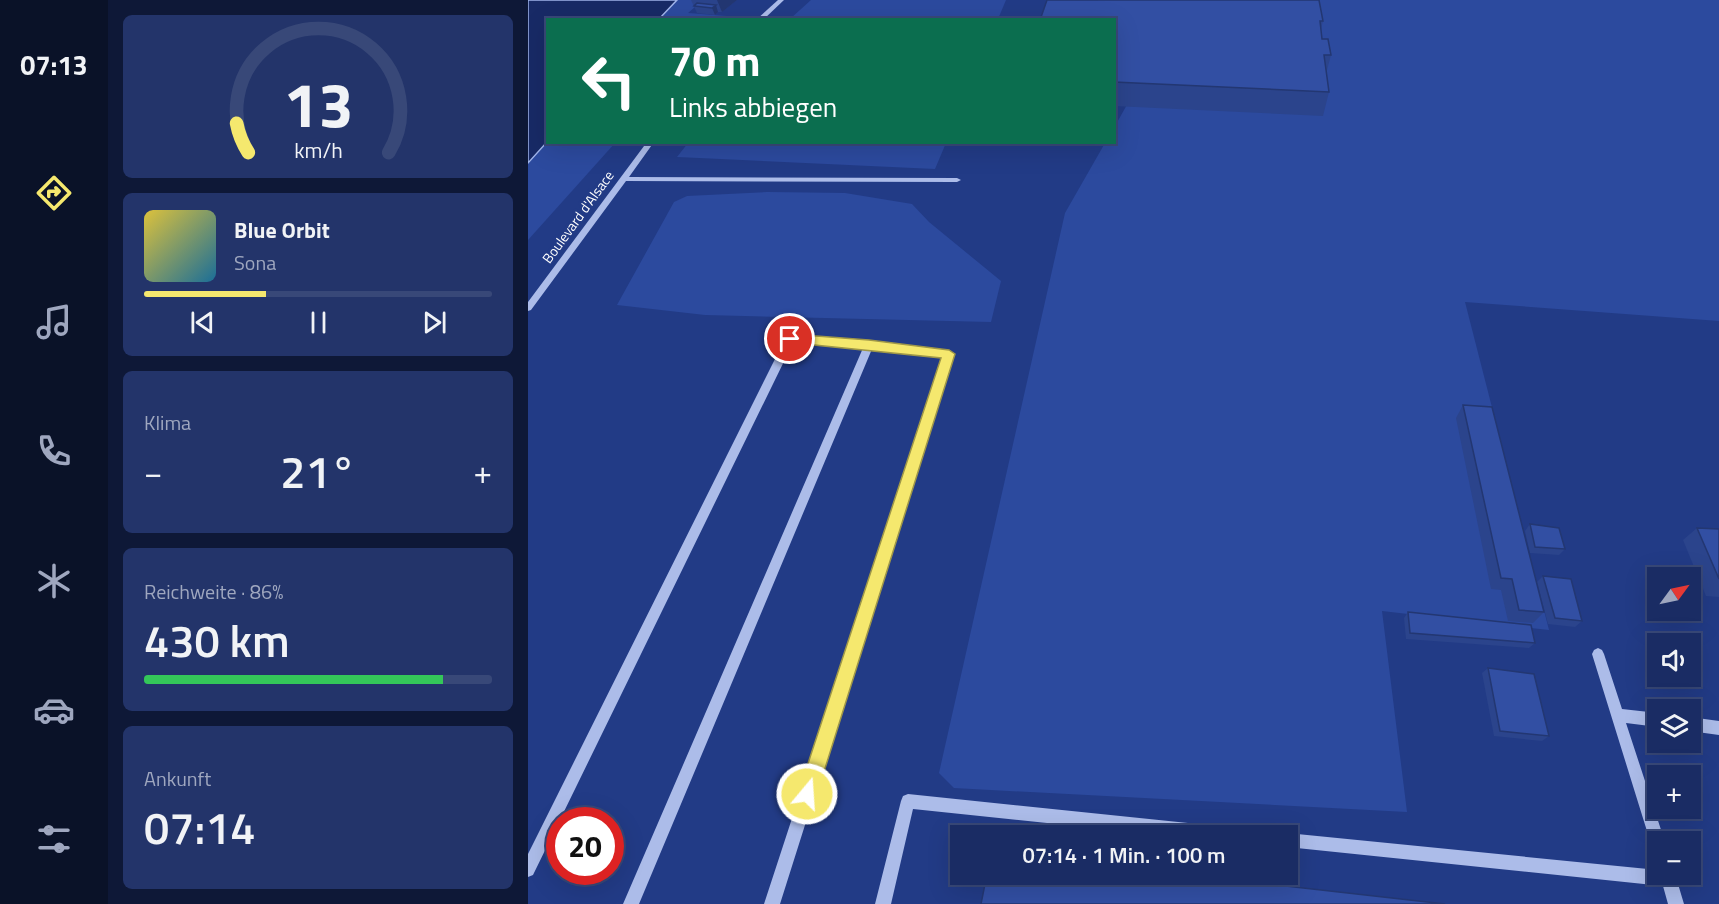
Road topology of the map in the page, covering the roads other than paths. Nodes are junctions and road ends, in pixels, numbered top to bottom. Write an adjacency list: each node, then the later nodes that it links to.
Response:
1 (781, 0): 2 (street)
2 (761, 18)
3 (649, 144): 4 (street, Boulevard d'Alsace)
4 (622, 179): 5 (street); 6 (street, Boulevard d'Alsace)
5 (957, 180)
6 (528, 308)
7 (869, 345): 16 (street); 19 (street); 20 (street)
8 (1598, 654): 9 (street)
9 (1617, 715): 10 (street); 14 (street)
10 (1647, 719)
11 (1701, 726): 12 (street)
12 (1719, 728)
13 (1140, 825): 21 (street)
14 (1654, 831)
15 (1298, 841): 17 (street)
16 (528, 870)
17 (1647, 875)
18 (1670, 885): 22 (street)
19 (631, 904)
20 (772, 904)
21 (884, 904)
22 (1676, 904)

